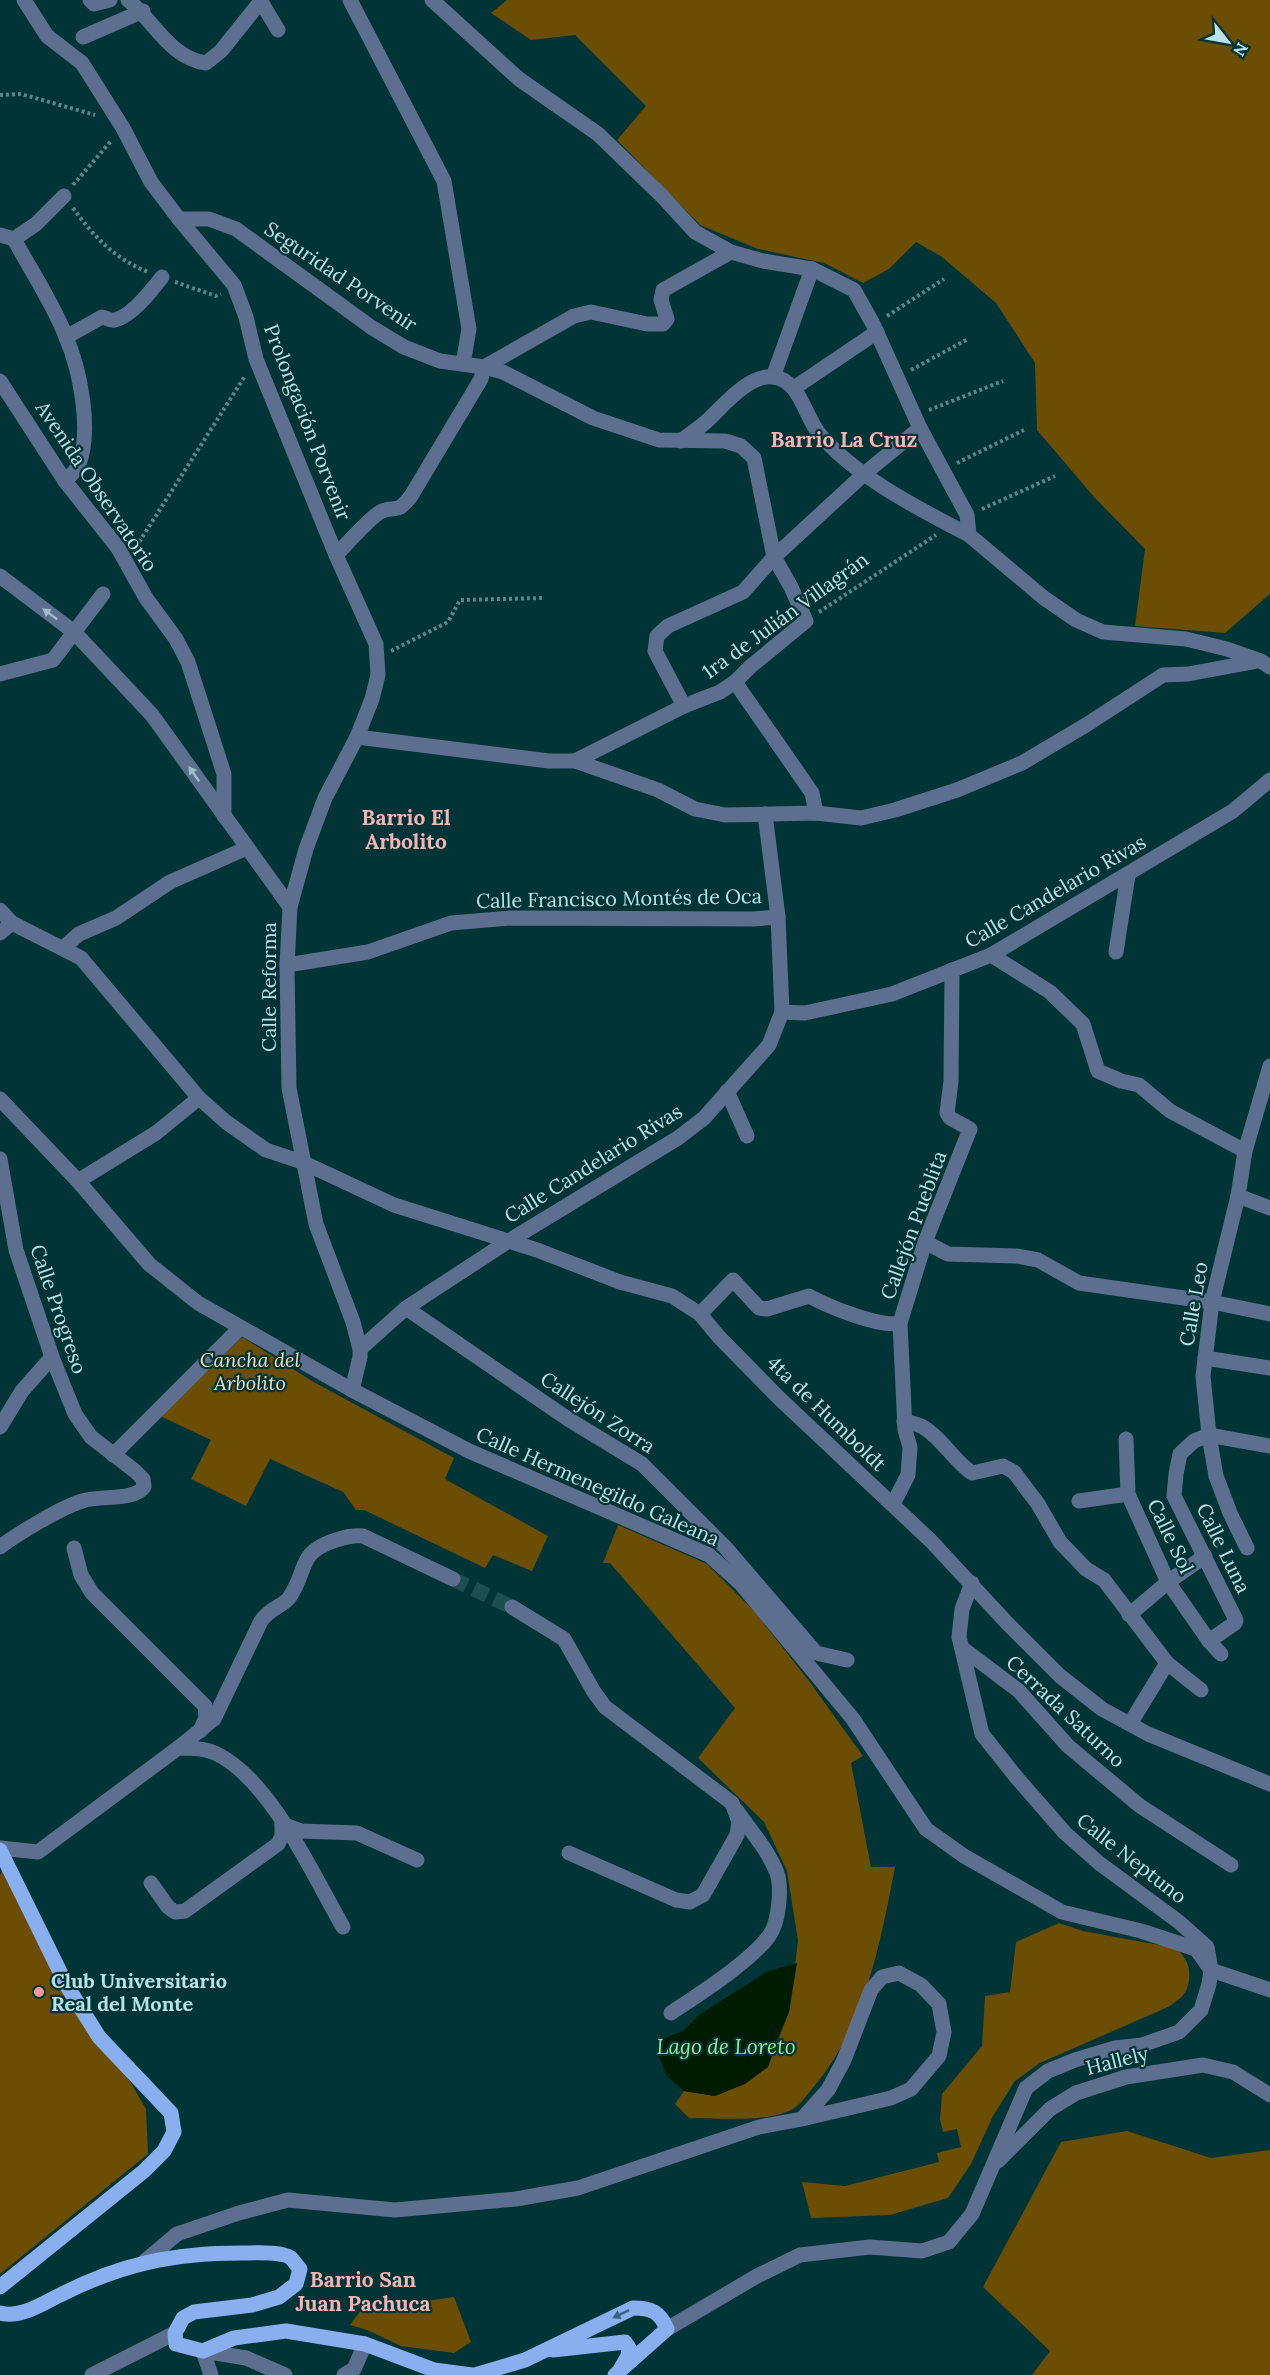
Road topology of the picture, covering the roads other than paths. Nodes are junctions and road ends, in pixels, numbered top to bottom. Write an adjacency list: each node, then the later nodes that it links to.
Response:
1 (24, 0): 12 (street, Prolongación Porvenir)
2 (110, 0): 7 (street)
3 (128, 0): 8 (street)
4 (350, 0): 19 (street)
5 (432, 0): 14 (street)
6 (260, 1): 8 (street); 9 (street)
7 (92, 2)
8 (142, 11): 10 (street)
9 (278, 30)
10 (83, 37)
11 (64, 195): 13 (street)
12 (179, 219): 19 (street, Seguridad Porvenir); 30 (street, Prolongación Porvenir)
13 (7, 237): 18 (street)
14 (731, 252): 15 (street); 20 (street)
15 (812, 269): 17 (street); 21 (street)
16 (162, 277): 18 (street)
17 (875, 328): 23 (street); 25 (street)
18 (66, 336): 28 (street)
19 (463, 364): 20 (street, Seguridad Porvenir)
20 (484, 367): 26 (street, Seguridad Porvenir); 30 (street)
21 (773, 377): 23 (street); 26 (street)
22 (0, 381): 24 (street, Avenida Observatorio)
23 (794, 388): 27 (street)
24 (7, 403): 28 (street, Avenida Observatorio)
25 (917, 422): 27 (street); 29 (street)
26 (681, 441): 31 (street, Seguridad Porvenir)
27 (864, 474): 29 (street); 31 (street)
28 (65, 481): 45 (street, Avenida Observatorio)
29 (969, 535): 36 (street)
30 (336, 555): 40 (street, Prolongación Porvenir)
31 (774, 557): 34 (street, Seguridad Porvenir); 39 (street)
32 (0, 576): 35 (street, Calle Reforma, one-way to 32)
33 (103, 594): 35 (street)
34 (806, 621): 38 (street, 1ra de Julián Villagrán)
35 (74, 632): 37 (street); 45 (street, Calle Reforma, one-way to 35)
36 (1266, 664): 43 (street)
37 (0, 674)
38 (735, 682): 39 (street, 1ra de Julián Villagrán); 43 (street)
39 (684, 706): 41 (street, 1ra de Julián Villagrán)
40 (357, 737): 41 (street); 48 (street, Prolongación Porvenir)
41 (575, 761): 44 (street)
42 (1270, 780): 47 (street, Calle Candelario Rivas)
43 (816, 813): 44 (street)
44 (765, 814): 50 (street)
45 (224, 816): 46 (street, Calle Reforma)
46 (247, 848): 48 (street, Calle Reforma); 52 (street)
47 (1128, 875): 53 (street); 54 (street, Calle Candelario Rivas)
48 (290, 907): 55 (street, Calle Reforma)
49 (0, 910): 51 (street)
50 (778, 917): 55 (street, Calle Francisco Montés de Oca); 57 (street)
51 (6, 928): 52 (street, 4ta de Humboldt)
52 (63, 948): 61 (street, 4ta de Humboldt)
53 (1116, 952)
54 (991, 955): 56 (street, Calle Candelario Rivas); 64 (street)
55 (287, 965): 66 (street, Calle Reforma)
56 (952, 970): 57 (street, Calle Candelario Rivas); 71 (street, Callejón Pueblita)
57 (782, 1012): 59 (street, Calle Candelario Rivas)
58 (1270, 1066): 60 (street, Calle Leo)
59 (727, 1091): 63 (street); 70 (street, Calle Candelario Rivas)
60 (1266, 1096): 64 (street, Calle Leo)
61 (199, 1098): 66 (street, 4ta de Humboldt); 67 (street)
62 (0, 1099): 67 (street, Calle Hermenegildo Galeana)
63 (747, 1136)
64 (1245, 1150): 68 (street, Calle Leo)
65 (0, 1159): 79 (street, Calle Progreso)
66 (302, 1162): 70 (street, 4ta de Humboldt); 78 (street, Calle Reforma)
67 (78, 1181): 77 (street, Calle Hermenegildo Galeana)
68 (1238, 1196): 69 (street); 72 (street, Calle Leo)
69 (1270, 1208)
70 (507, 1242): 73 (street, Calle Candelario Rivas); 74 (street, 4ta de Humboldt)
71 (925, 1242): 72 (street); 76 (street, Callejón Pueblita)
72 (1212, 1302): 75 (street); 80 (street, Calle Leo)
73 (406, 1308): 78 (street, Calle Candelario Rivas); 97 (street, Callejón Zorra)
74 (700, 1314): 76 (street); 91 (street, 4ta de Humboldt)
75 (1270, 1314)
76 (900, 1323): 83 (street, Callejón Pueblita)
77 (240, 1328): 82 (street, Calle Hermenegildo Galeana); 88 (street)
78 (360, 1348): 82 (street, Calle Reforma)
79 (52, 1357): 84 (street); 88 (street, Calle Progreso)
80 (1205, 1358): 81 (street); 85 (street, Calle Leo)
81 (1270, 1368)
82 (352, 1390): 97 (street, Calle Hermenegildo Galeana)
83 (904, 1421): 91 (street, Callejón Pueblita); 101 (street)
84 (0, 1427)
85 (1209, 1435): 87 (street); 94 (street, Calle Leo); 95 (street, Calle Luna)
86 (1126, 1439): 89 (street, Calle Sol)
87 (1270, 1446)
88 (113, 1455): 92 (street, Calle Progreso)
89 (1128, 1494): 90 (street); 98 (street, Calle Sol)
90 (1078, 1501)
91 (892, 1504): 99 (street, 4ta de Humboldt)
92 (0, 1547)
93 (74, 1548): 109 (street)
94 (1247, 1548)
95 (1205, 1556): 98 (street); 102 (street, Calle Luna)
96 (453, 1579): 109 (street)
97 (745, 1579): 105 (street); 120 (street, Calle Hermenegildo Galeana)
98 (1168, 1582): 101 (street); 102 (street, Calle Sol)
99 (972, 1583): 103 (street, Calle Neptuno); 108 (street, 4ta de Humboldt)
100 (512, 1607): 112 (street)
101 (1129, 1615): 106 (street)
102 (1209, 1641): 104 (street, Calle Sol)
103 (962, 1648): 117 (street, Cerrada Saturno); 120 (street, Calle Neptuno)
104 (1221, 1654)
105 (848, 1660)
106 (1167, 1663): 107 (street); 108 (street)
107 (1201, 1690)
108 (1130, 1724): 111 (street, 4ta de Humboldt)
109 (200, 1731): 110 (street)
110 (178, 1748): 113 (street); 114 (street)
111 (1270, 1784)
112 (732, 1803): 115 (street); 122 (street)
113 (282, 1824): 116 (street); 118 (street); 119 (street)
114 (0, 1849): 127 (main road)
115 (569, 1853)
116 (417, 1860)
117 (1231, 1865)
118 (151, 1883)
119 (343, 1927)
120 (1211, 1970): 121 (street); 125 (street)
121 (1270, 1990)
122 (671, 2013)
123 (1270, 2096): 125 (street, Hallely)
124 (802, 2119): 124 (street); 126 (street)
125 (994, 2164): 129 (street)
126 (145, 2261): 128 (main road); 130 (main road)
127 (0, 2287)
128 (0, 2313)
129 (667, 2329): 132 (main road, one-way to 132); 134 (main road)
130 (175, 2333): 133 (main road); 135 (street)
131 (365, 2344): 133 (main road); 138 (street); 139 (main road)
132 (547, 2350): 134 (main road); 139 (main road)
133 (203, 2351): 136 (street); 137 (street)
134 (617, 2374)
135 (92, 2375)
136 (211, 2375)
137 (285, 2375)
138 (344, 2375)
139 (473, 2375)

